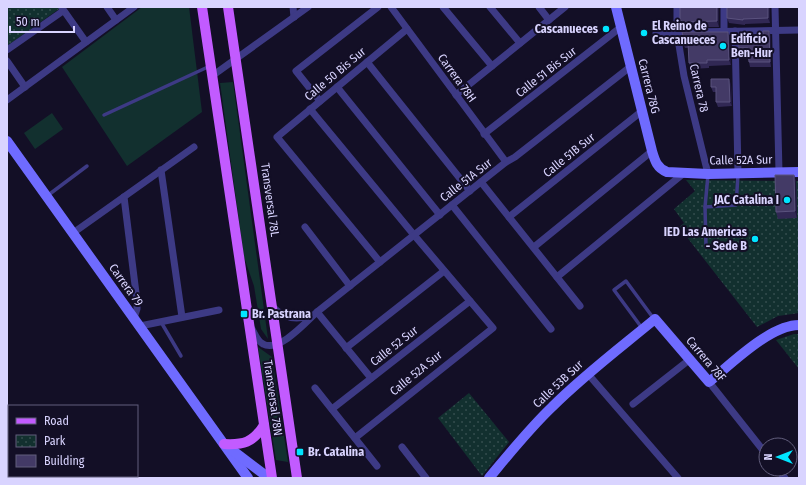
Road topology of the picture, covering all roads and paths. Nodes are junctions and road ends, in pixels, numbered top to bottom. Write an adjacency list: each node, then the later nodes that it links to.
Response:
1 (107, 7): 19 (street)
2 (134, 7): 19 (street)
3 (202, 7): 35 (main road)
4 (228, 7): 32 (main road, Transversal 78L)
5 (293, 7): 18 (street)
6 (308, 7): 18 (street)
7 (378, 7): 43 (street)
8 (391, 7): 22 (street, Carrera 78H)
9 (443, 7): 36 (street)
10 (490, 7): 30 (street)
11 (539, 7): 20 (street)
12 (565, 7): 20 (street)
13 (616, 7): 21 (street, Carrera 78G)
14 (677, 7): 27 (street, Carrera 78)
15 (724, 7): 25 (street)
16 (776, 7): 23 (street)
17 (62, 9): 29 (street); 31 (street)
18 (294, 17): 32 (street)
19 (116, 20): 29 (street)
20 (550, 20): 30 (street)
21 (621, 27): 37 (street, Carrera 78G); 47 (street, Calle 51 Bis Sur)
22 (407, 29): 34 (street, Calle 50 Bis Sur); 41 (street, Carrera 78H)
23 (776, 30): 24 (street); 26 (street); 55 (street)
24 (799, 30)
25 (724, 31): 26 (street); 27 (street)
26 (735, 31): 58 (street)
27 (677, 32): 28 (street); 59 (street, Carrera 78)
28 (656, 33)
29 (86, 42): 39 (street)
30 (520, 43): 36 (street)
31 (7, 50)
32 (236, 59): 38 (street); 78 (main road, Transversal 78L)
33 (7, 61): 39 (street)
34 (367, 62): 40 (street, Calle 50 Bis Sur); 61 (street)
35 (211, 65): 38 (main road); 46 (lane)
36 (492, 66): 41 (street)
37 (630, 67): 45 (street, Carrera 78G); 51 (street, Calle 51A Sur)
38 (212, 76): 84 (main road)
39 (24, 87): 42 (street)
40 (337, 87): 43 (street, Calle 50 Bis Sur); 66 (street)
41 (456, 95): 47 (street, Carrera 78H)
42 (7, 100)
43 (320, 101): 44 (street, Calle 50 Bis Sur)
44 (310, 109): 70 (street); 73 (street, Calle 50 Bis Sur)
45 (642, 111): 50 (street, Carrera 78G); 67 (street, Calle 51B Sur)
46 (104, 115)
47 (484, 134): 51 (street, Carrera 78H)
48 (7, 142): 63 (street, Carrera 79)
49 (194, 147): 53 (street)
50 (652, 151): 54 (street, Carrera 78G); 71 (street)
51 (506, 162): 60 (street, Calle 51A Sur)
52 (87, 166): 63 (lane)
53 (161, 170): 62 (street); 82 (street)
54 (662, 170): 57 (street, Calle 52A Sur)
55 (779, 172): 56 (street, Calle 52A Sur); 58 (street, Calle 52A Sur)
56 (799, 172)
57 (684, 173): 59 (street, Calle 52A Sur); 75 (street)
58 (738, 173): 59 (street, Calle 52A Sur); 65 (lane)
59 (708, 174): 65 (lane)
60 (481, 182): 61 (street, Calle 51A Sur); 67 (street)
61 (470, 191): 64 (street, Calle 51A Sur)
62 (124, 196): 69 (street); 85 (street)
63 (46, 197): 69 (street, Carrera 79)
64 (452, 205): 66 (street, Calle 51A Sur); 88 (street)
65 (705, 207): 72 (lane)
66 (440, 215): 70 (street, Calle 51A Sur)
67 (509, 216): 71 (street)
68 (305, 227): 76 (street)
69 (73, 233): 85 (street, Carrera 79)
70 (414, 235): 73 (street, Calle 51A Sur); 74 (street)
71 (534, 247): 75 (street)
72 (706, 247)
73 (380, 262): 76 (street, Calle 51A Sur)
74 (444, 271): 77 (street); 91 (street)
75 (557, 277): 79 (street)
76 (350, 286): 81 (street, Calle 51A Sur)
77 (470, 301): 95 (street, Calle 52 Sur); 101 (street, Calle 52A Sur)
78 (272, 306): 81 (street, Calle 51A Sur); 90 (main road, Transversal 78L)
79 (580, 306)
80 (219, 310): 82 (street)
81 (317, 312): 90 (street, Calle 51A Sur); 91 (street)
82 (182, 317): 86 (street)
83 (655, 319): 89 (street, Calle 53B Sur); 89 (lane, Carrera 78F); 93 (street, Carrera 78F)
84 (248, 321): 90 (street); 100 (main road, Transversal 78N)
85 (137, 322): 86 (street); 102 (street, Carrera 79)
86 (161, 322): 92 (lane)
87 (799, 325): 96 (street)
88 (551, 329)
89 (643, 329): 94 (street, Calle 53B Sur)
90 (278, 344): 108 (main road, Transversal 78N)
91 (346, 348): 95 (street)
92 (181, 356)
93 (689, 360): 96 (street, Carrera 78F); 98 (street)
94 (588, 374): 110 (street, Calle 53B Sur); 111 (street)
95 (371, 378): 99 (street, Calle 52 Sur)
96 (709, 382): 103 (street, Carrera 78F)
97 (316, 388): 99 (street)
98 (633, 404)
99 (332, 409): 101 (street)
100 (264, 425): 102 (main road); 107 (main road, Transversal 78N)
101 (355, 438): 105 (street)
102 (224, 444): 106 (street, Carrera 79); 107 (street, Carrera 79)
103 (758, 444)
104 (402, 446): 109 (street)
105 (377, 466)
106 (248, 478)
107 (270, 478)
108 (297, 478)
109 (426, 478)
110 (488, 478)
111 (678, 478)

